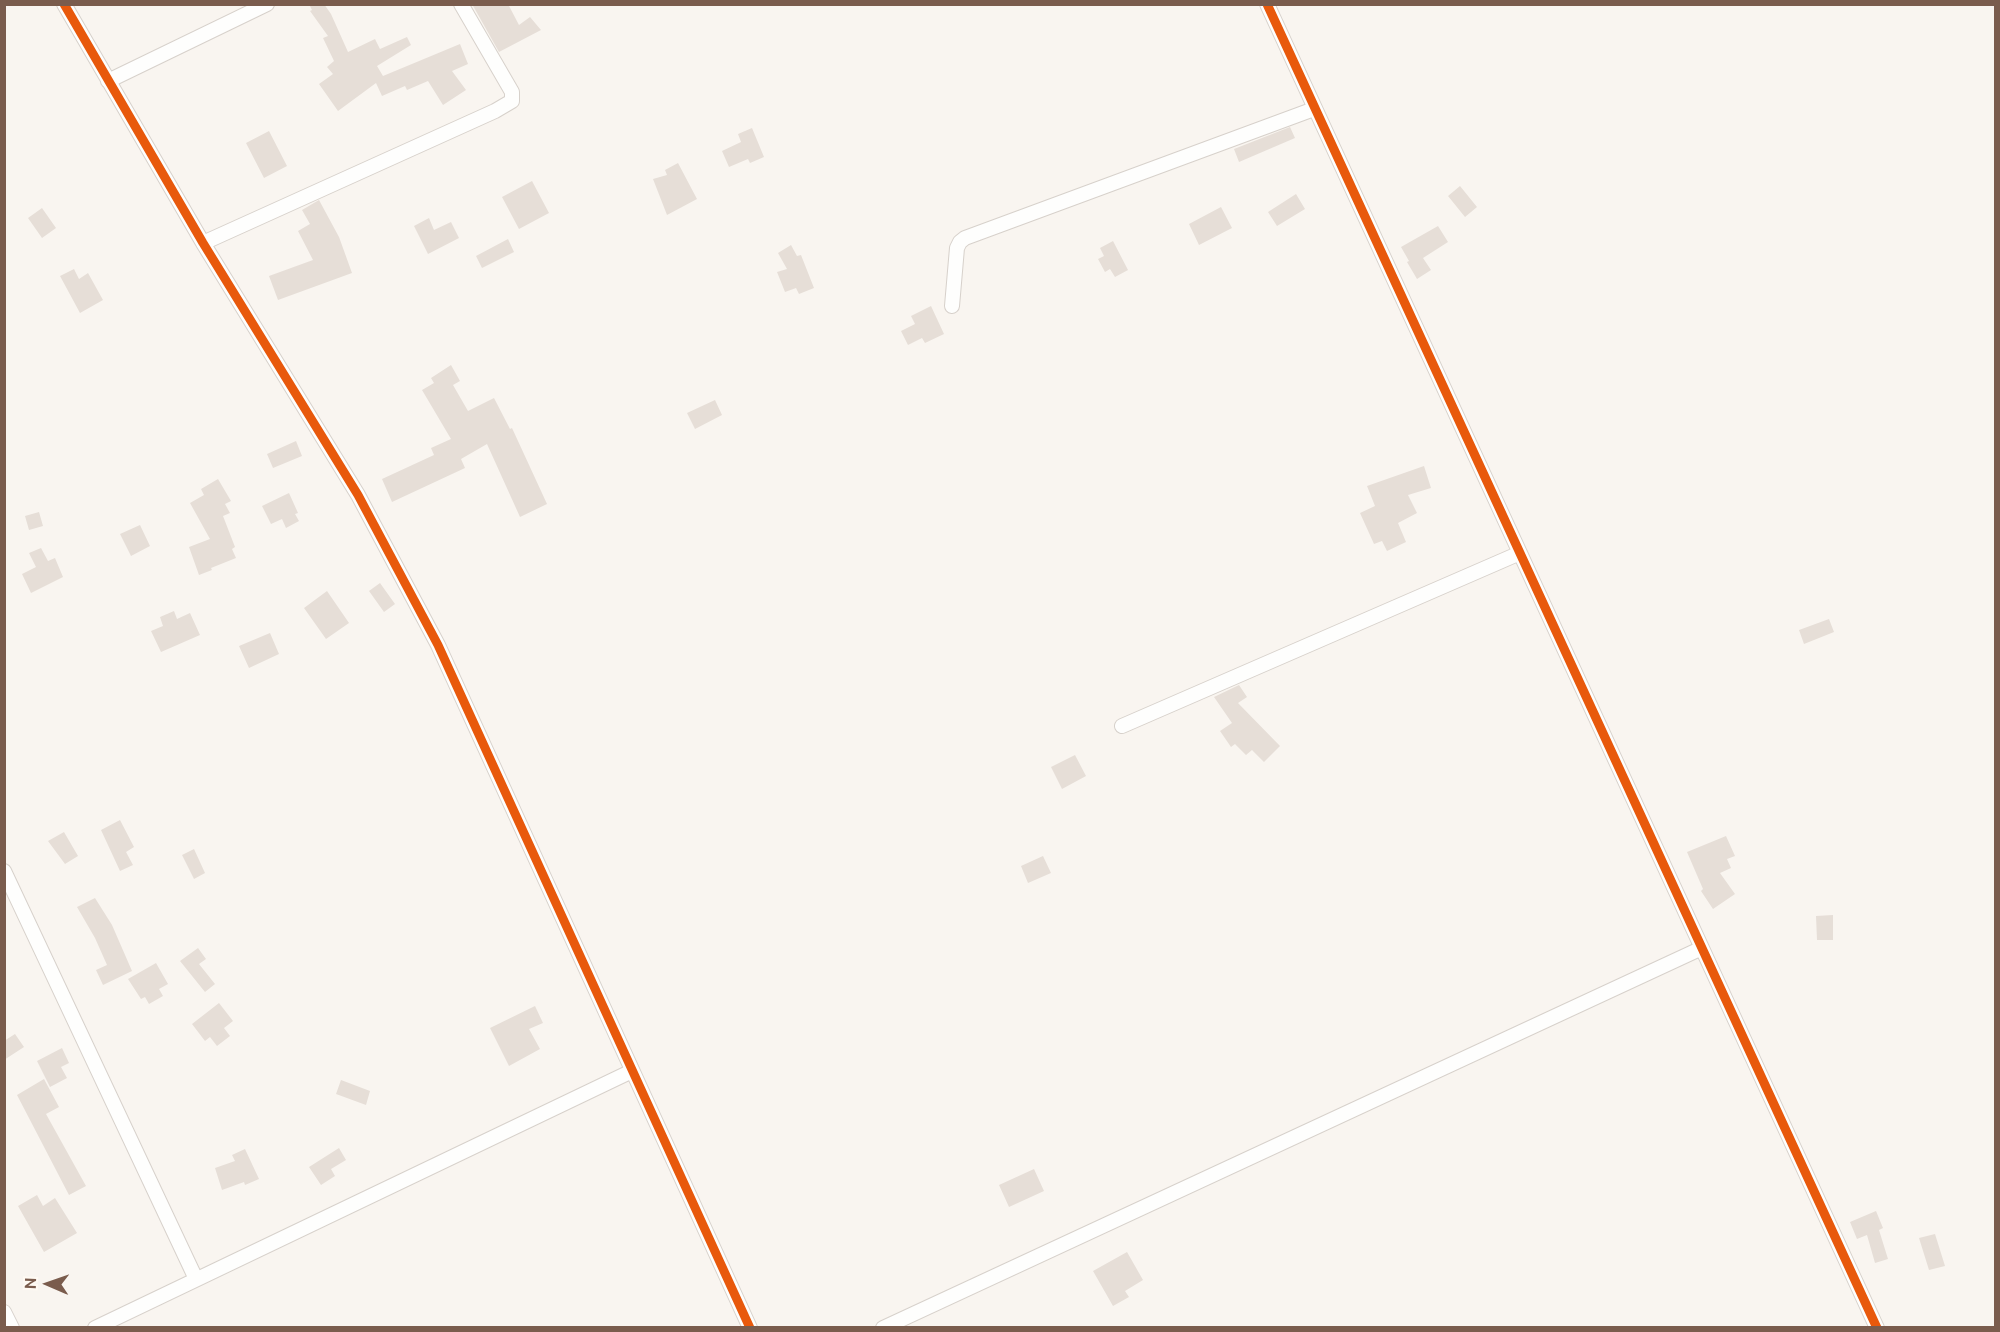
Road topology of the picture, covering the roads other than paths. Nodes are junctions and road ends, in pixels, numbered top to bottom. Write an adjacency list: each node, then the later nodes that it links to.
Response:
1 (64, 4): 5 (street)
2 (267, 4): 5 (street)
3 (461, 4): 7 (street)
4 (1267, 4): 6 (street)
5 (108, 81): 7 (street)
6 (1314, 109): 8 (street); 9 (street)
7 (203, 243): 13 (street)
8 (952, 306)
9 (1520, 552): 10 (street); 12 (street)
10 (1122, 726)
11 (4, 871): 14 (street)
12 (1702, 948): 19 (street); 20 (street)
13 (632, 1071): 14 (street); 18 (street)
14 (196, 1279): 17 (street)
15 (4, 1312): 16 (street)
16 (12, 1328)
17 (95, 1328)
18 (750, 1328)
19 (883, 1328)
20 (1877, 1328)

